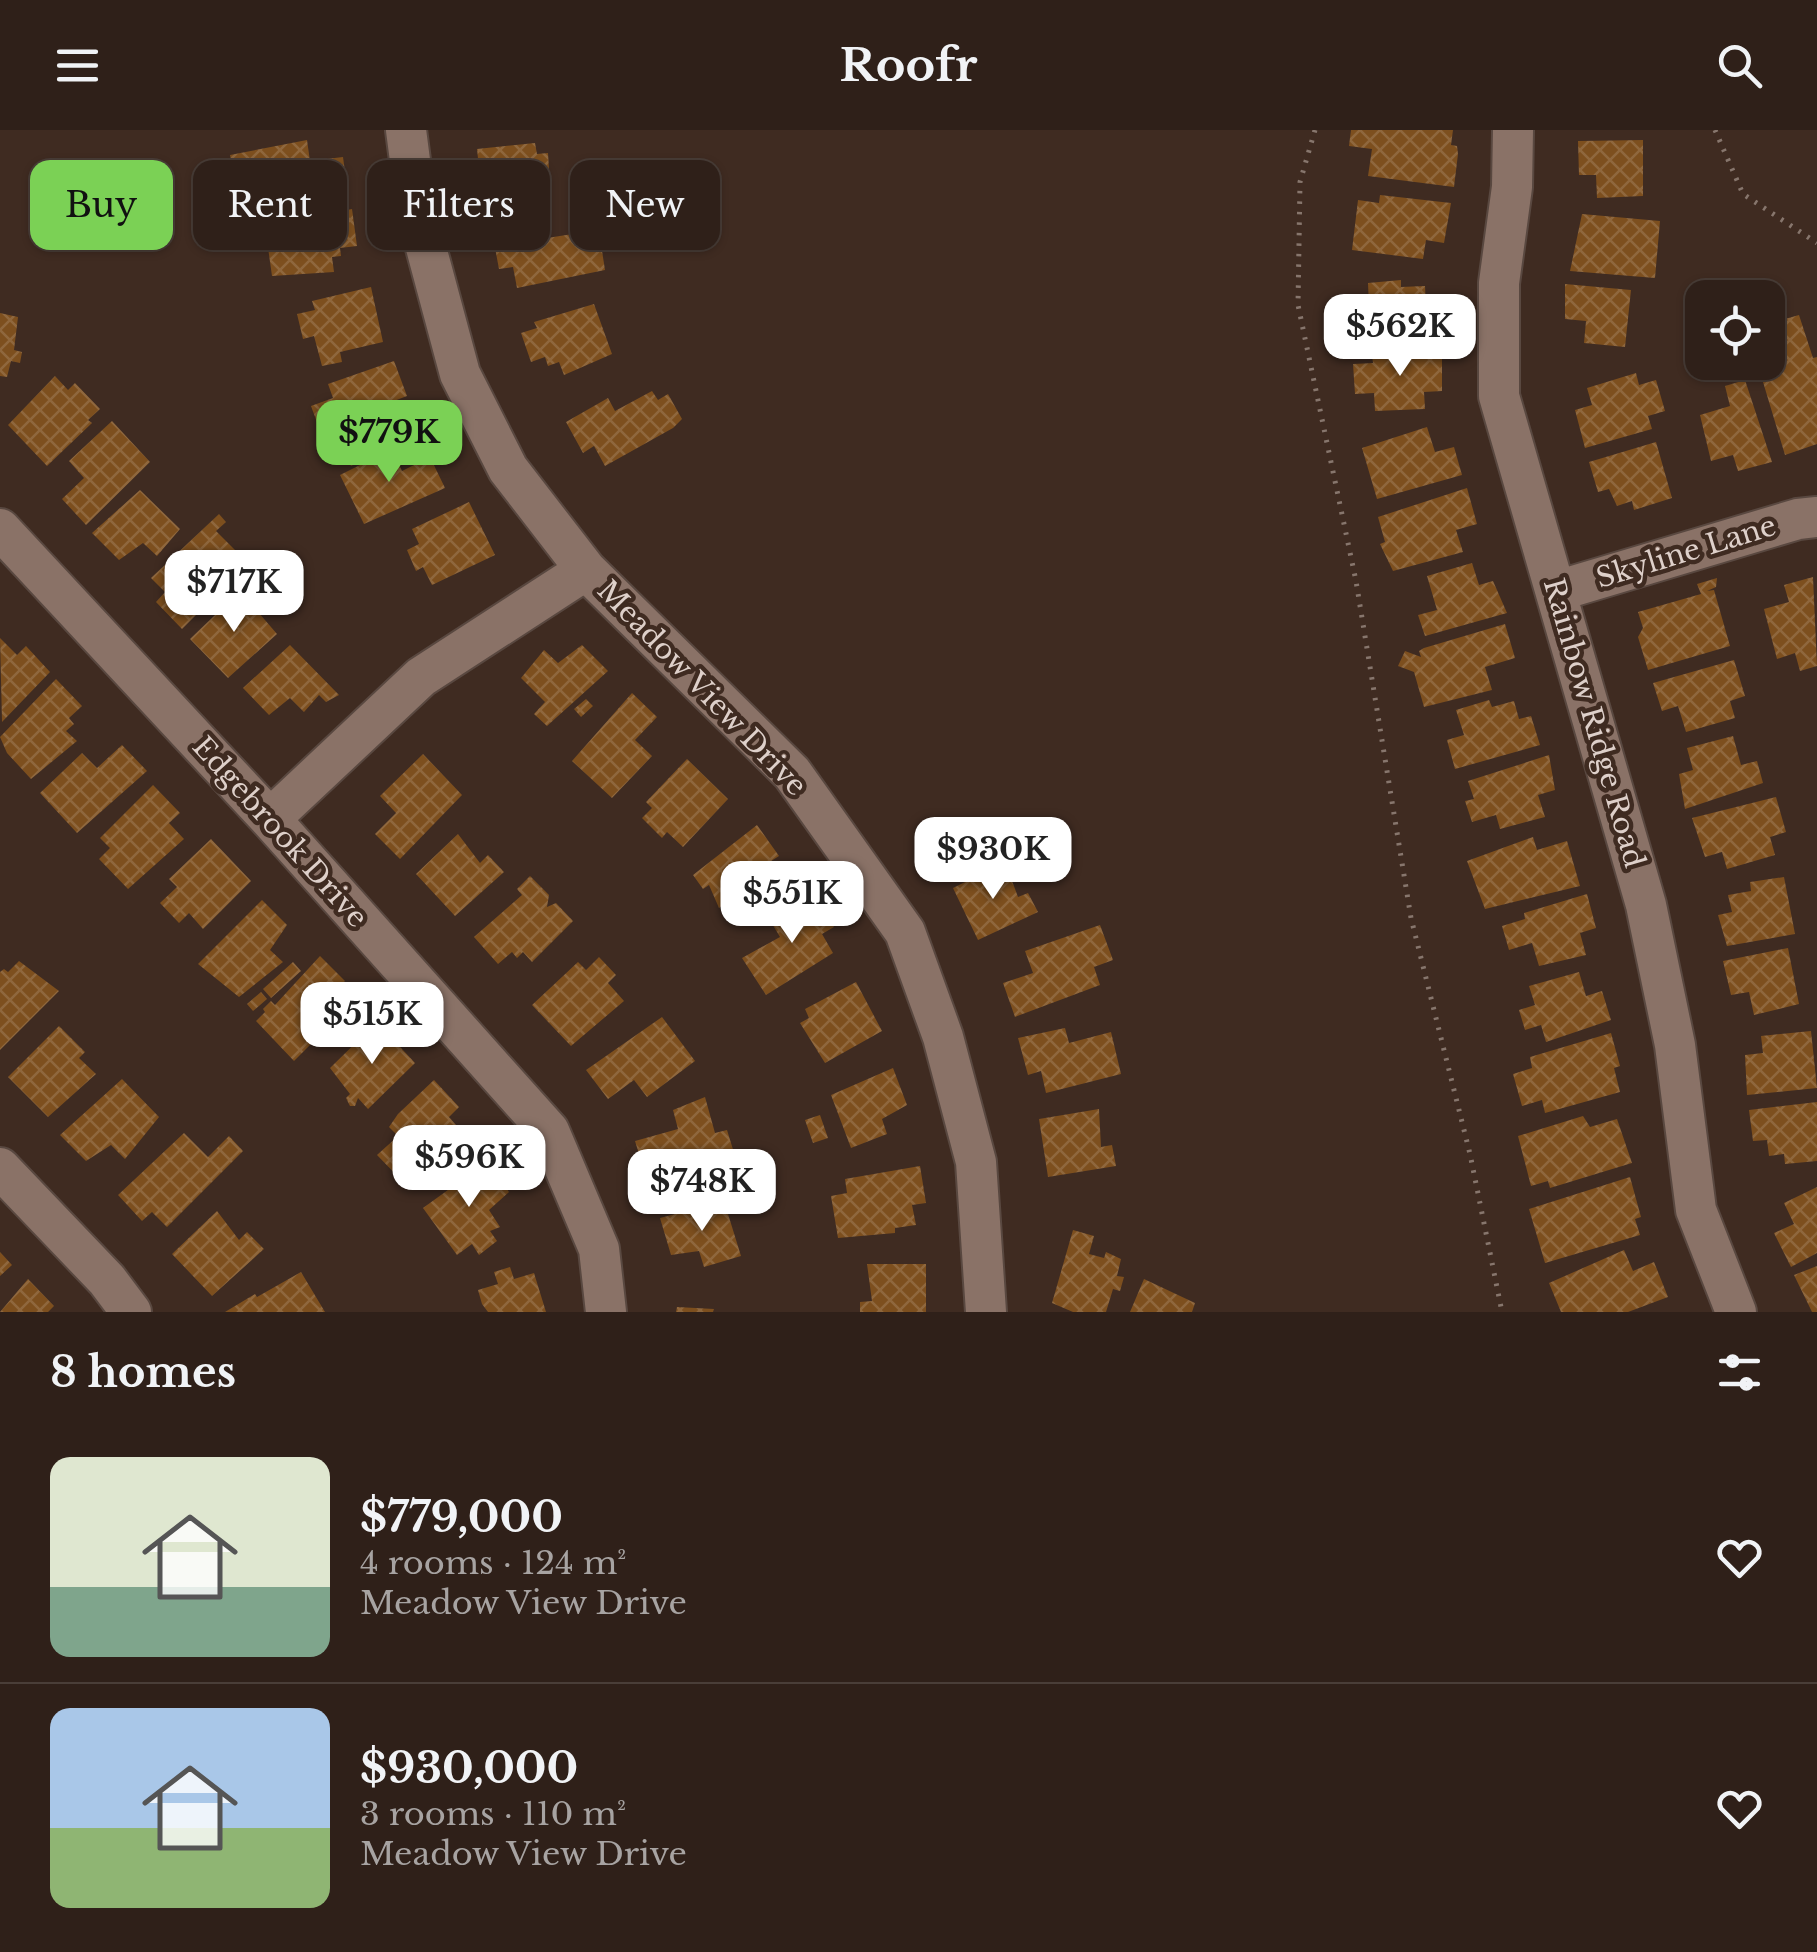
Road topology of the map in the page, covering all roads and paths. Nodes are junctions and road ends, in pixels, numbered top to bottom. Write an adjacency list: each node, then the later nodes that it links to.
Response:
1 (406, 130): 8 (street, Meadow View Drive)
2 (1315, 130): 15 (path)
3 (1513, 130): 9 (street, Rainbow Ridge Road)
4 (1715, 130): 5 (path)
5 (1817, 243)
6 (1817, 517): 9 (street, Skyline Lane)
7 (0, 529): 10 (street, Edgebrook Drive)
8 (586, 570): 10 (street); 14 (street, Meadow View Drive)
9 (1557, 592): 16 (street, Rainbow Ridge Road)
10 (270, 819): 13 (street, Edgebrook Drive)
11 (0, 1168): 12 (street)
12 (132, 1312)
13 (606, 1312)
14 (986, 1312)
15 (1502, 1312)
16 (1736, 1312)

